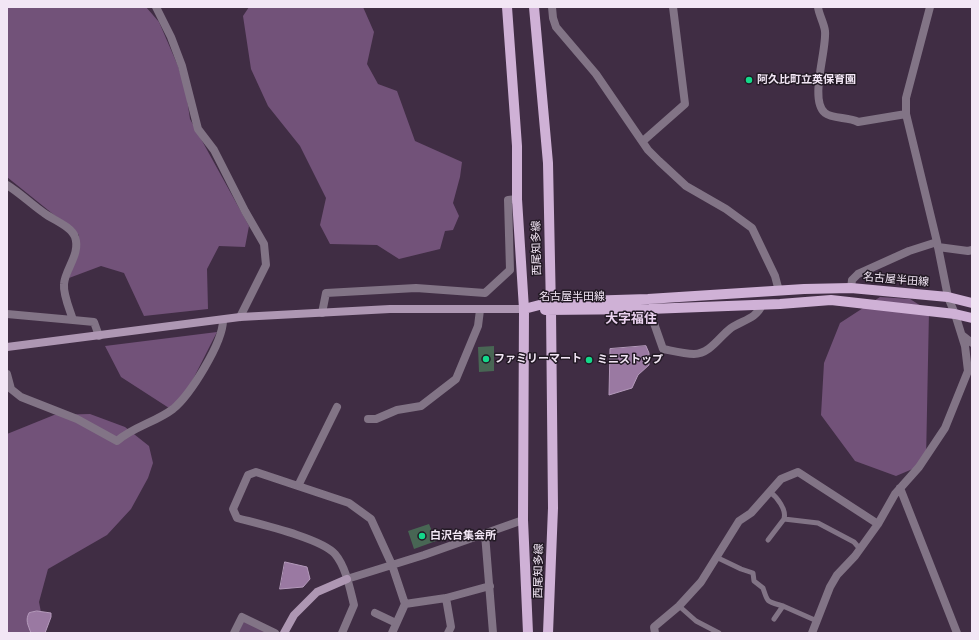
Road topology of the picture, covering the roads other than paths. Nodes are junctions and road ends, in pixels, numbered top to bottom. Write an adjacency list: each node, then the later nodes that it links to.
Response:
1 (156, 7): 26 (street)
2 (507, 7): 11 (main road, 西尾知多線)
3 (534, 7): 19 (main road, 西尾知多線)
4 (552, 7): 9 (street)
5 (673, 7): 9 (street)
6 (818, 7): 8 (street)
7 (930, 7): 8 (street)
8 (906, 114): 12 (street)
9 (643, 141): 15 (street)
10 (7, 185): 28 (street)
11 (518, 199): 20 (main road, 西尾知多線); 23 (street)
12 (937, 245): 13 (street); 14 (street); 16 (street)
13 (972, 250)
14 (851, 288): 15 (main road, 名古屋半田線); 16 (main road, 名古屋半田線)
15 (779, 291): 19 (main road, 名古屋半田線)
16 (948, 297): 17 (main road, 名古屋半田線); 25 (street)
17 (972, 303)
18 (762, 305): 21 (main road, 名古屋半田線); 21 (street); 25 (main road, 名古屋半田線)
19 (551, 306): 20 (main road, 名古屋半田線); 21 (main road, 名古屋半田線); 67 (main road, 西尾知多線)
20 (524, 309): 22 (street); 41 (main road, 西尾知多線)
21 (649, 309)
22 (480, 310): 23 (street); 36 (street)
23 (322, 313): 26 (street)
24 (7, 314): 28 (street)
25 (956, 314): 27 (main road, 名古屋半田線); 30 (street)
26 (240, 317): 29 (street)
27 (972, 318)
28 (73, 320): 31 (street)
29 (223, 320): 31 (street); 34 (street)
30 (962, 335): 32 (street); 38 (street)
31 (99, 336): 33 (street)
32 (972, 343)
33 (7, 347)
34 (7, 374)
35 (337, 407): 37 (street)
36 (368, 419)
37 (298, 486): 47 (street); 48 (street)
38 (900, 488): 42 (street); 70 (street)
39 (770, 492): 40 (lane); 42 (street); 46 (street)
40 (784, 519): 44 (lane); 45 (lane)
41 (523, 520): 43 (street); 66 (main road, 西尾知多線)
42 (878, 524): 45 (street)
43 (485, 534): 47 (street); 49 (street)
44 (768, 540)
45 (860, 548): 56 (street)
46 (716, 557): 52 (street); 53 (lane)
47 (392, 565): 48 (street); 51 (street)
48 (347, 579): 61 (street); 62 (street)
49 (490, 586): 50 (street); 65 (street)
50 (446, 598): 51 (street); 64 (street)
51 (405, 604): 57 (street)
52 (679, 606): 68 (street); 69 (lane)
53 (783, 606): 55 (lane); 56 (lane)
54 (375, 613): 57 (street)
55 (774, 619)
56 (817, 621): 58 (street)
57 (396, 623): 63 (street)
58 (814, 632)
59 (234, 633): 60 (street)
60 (275, 633)
61 (284, 633)
62 (342, 633)
63 (392, 633)
64 (448, 633)
65 (492, 633)
66 (528, 633)
67 (548, 633)
68 (655, 633)
69 (719, 633)
70 (957, 633)

